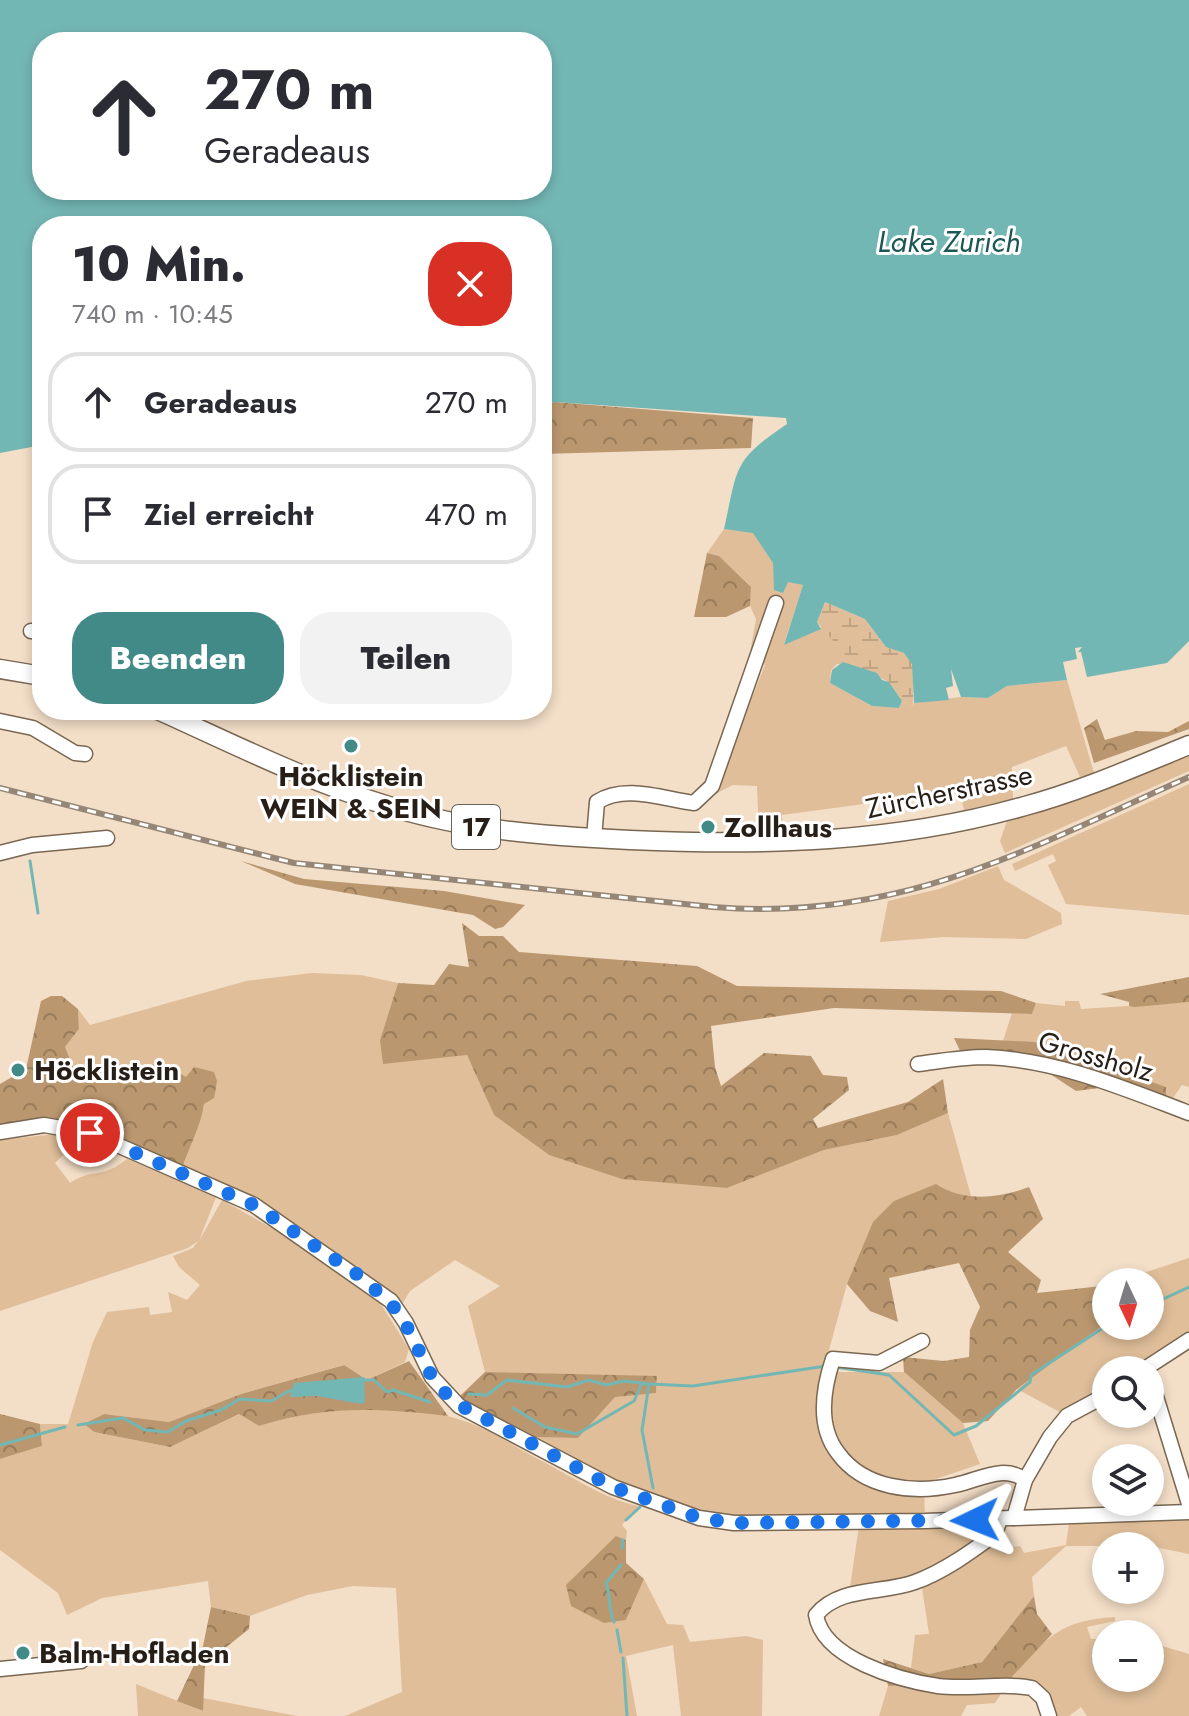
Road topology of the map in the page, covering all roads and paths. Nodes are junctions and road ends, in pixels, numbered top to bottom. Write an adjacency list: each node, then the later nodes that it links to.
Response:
1 (776, 603): 9 (street)
2 (0, 669): 3 (main road)
3 (32, 674)
4 (180, 720): 9 (main road, Zürcherstrasse / 17)
5 (0, 721): 7 (street)
6 (1189, 745): 9 (main road, Zürcherstrasse / 17)
7 (85, 754)
8 (107, 838): 10 (street)
9 (594, 838)
10 (0, 853)
11 (918, 1064): 12 (street, Grossholz)
12 (1189, 1113)
13 (0, 1132): 24 (street)
14 (1189, 1340): 17 (street)
15 (922, 1341): 21 (street)
16 (1189, 1348): 17 (street)
17 (1168, 1353): 18 (street)
18 (1164, 1356)
19 (1092, 1403): 21 (street)
20 (1164, 1425): 22 (street)
21 (1025, 1480): 24 (street)
22 (1189, 1504)
23 (1189, 1512): 24 (street)
24 (1007, 1519): 27 (street)
25 (81, 1661): 26 (street)
26 (0, 1669)
27 (1049, 1716)

